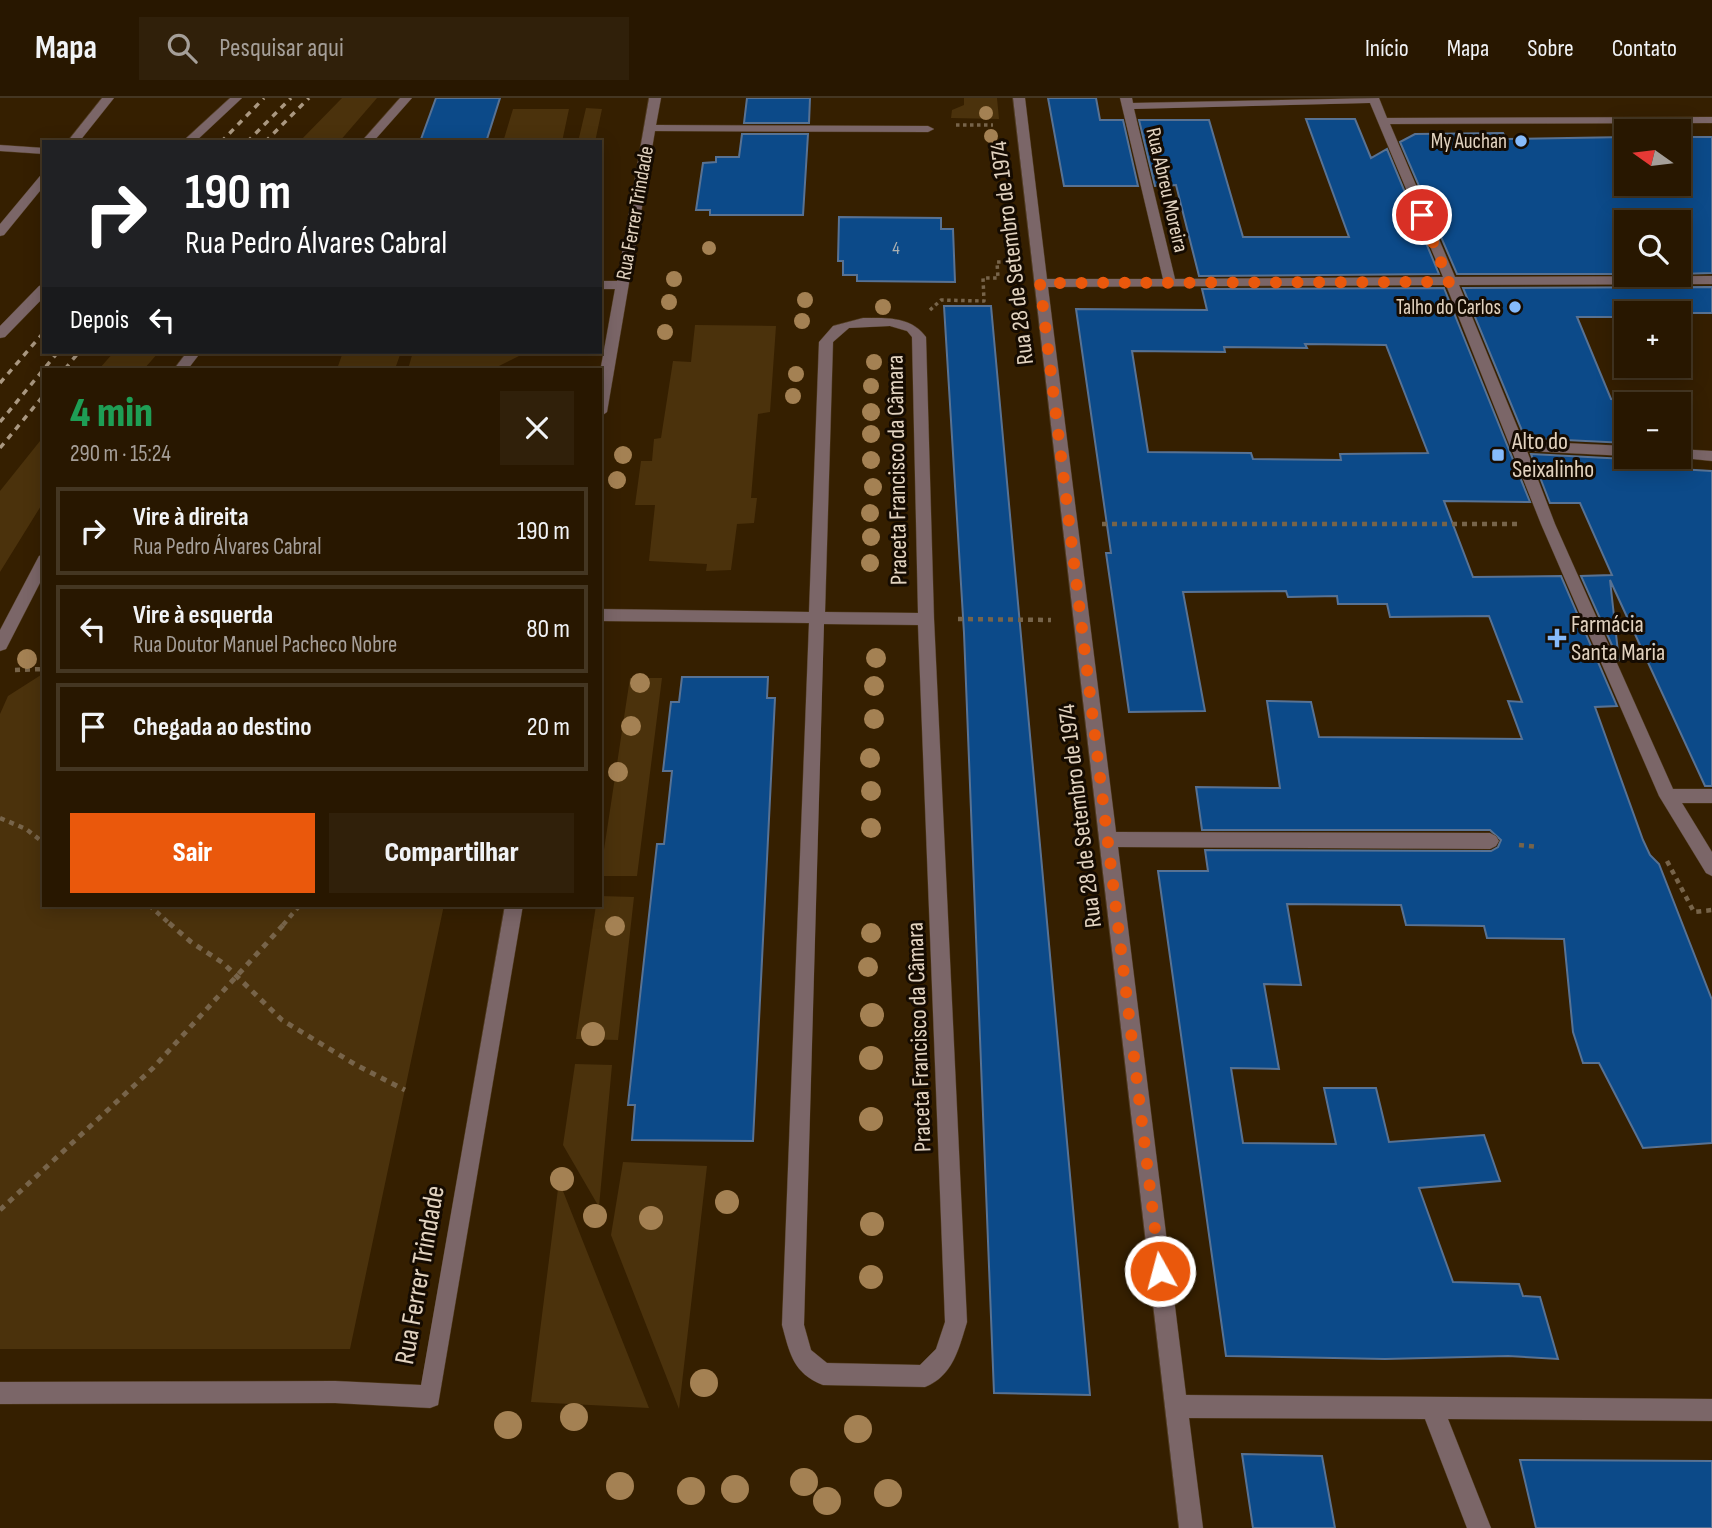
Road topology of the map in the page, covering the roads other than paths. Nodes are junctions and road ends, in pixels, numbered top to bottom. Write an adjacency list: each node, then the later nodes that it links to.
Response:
1 (108, 98): 12 (street)
2 (236, 98): 13 (street)
3 (406, 98): 14 (street)
4 (654, 98): 10 (street, Rua Ferrer Trindade)
5 (1019, 98): 21 (street, Rua 28 de Setembro de 1974)
6 (1374, 99): 7 (street, Rua Abreu Moreira); 9 (street)
7 (1127, 102): 22 (street, Rua Abreu Moreira)
8 (1712, 120): 9 (street)
9 (1384, 121): 20 (street)
10 (649, 128): 11 (street); 24 (street, Rua Ferrer Trindade)
11 (928, 129)
12 (75, 140)
13 (190, 140)
14 (370, 140)
15 (0, 148): 16 (street)
16 (42, 151)
17 (42, 180): 18 (street)
18 (0, 232)
19 (1712, 280): 20 (street)
20 (1449, 282): 22 (street); 30 (street)
21 (1040, 283): 22 (street); 41 (street, Rua 28 de Setembro de 1974)
22 (1170, 283)
23 (602, 285): 24 (street)
24 (623, 285): 29 (street, Rua Ferrer Trindade)
25 (42, 291): 26 (street)
26 (0, 334)
27 (192, 354): 28 (street)
28 (182, 368)
29 (602, 401)
30 (1517, 446): 31 (street); 39 (street)
31 (1614, 450)
32 (1691, 455): 33 (street)
33 (1712, 456)
34 (42, 564): 38 (street)
35 (602, 615): 37 (street)
36 (926, 619): 37 (street); 37 (street, Praceta Francisco da Câmara); 37 (street, Praceta Francisco da Câmara)
37 (817, 620)
38 (0, 645)
39 (1668, 796): 40 (street); 43 (street)
40 (1712, 796)
41 (1108, 839): 42 (street); 46 (street, Rua 28 de Setembro de 1974)
42 (1490, 841)
43 (1712, 868)
44 (514, 907): 45 (street, Rua Ferrer Trindade)
45 (0, 1392)
46 (1177, 1406): 47 (street); 49 (street, Rua 28 de Setembro de 1974)
47 (1433, 1409): 48 (street); 50 (street)
48 (1712, 1410)
49 (1191, 1528)
50 (1479, 1528)

